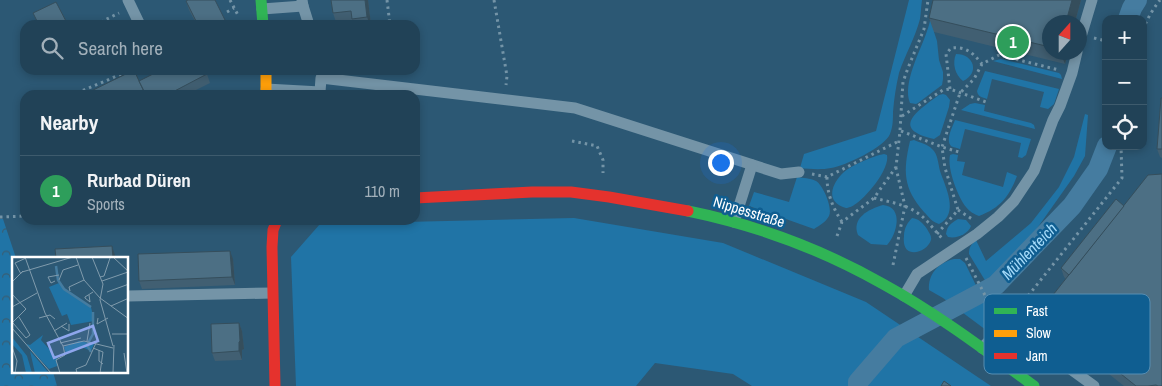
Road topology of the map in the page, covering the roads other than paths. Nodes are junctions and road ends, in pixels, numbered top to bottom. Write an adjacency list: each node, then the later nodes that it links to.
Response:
1 (1092, 0): 5 (lane)
2 (129, 3): 6 (lane)
3 (303, 3): 4 (lane); 8 (lane)
4 (261, 5): 7 (street)
5 (1087, 17)
6 (138, 20)
7 (262, 20)
8 (308, 20)
9 (1075, 60): 20 (lane)
10 (266, 75): 11 (street)
11 (266, 90)
12 (320, 90): 13 (lane)
13 (752, 165): 14 (lane); 16 (lane)
14 (799, 172)
15 (420, 198): 16 (street, Nippesstraße)
16 (734, 222): 20 (street, Nippesstraße)
17 (275, 225): 18 (street)
18 (272, 293): 19 (lane); 24 (street)
19 (129, 296)
20 (904, 296): 21 (street, Nippesstraße)
21 (982, 349)
22 (1017, 374): 25 (street, Nippesstraße)
23 (1077, 374): 26 (lane)
24 (275, 386)
25 (1034, 386)
26 (1094, 386)

